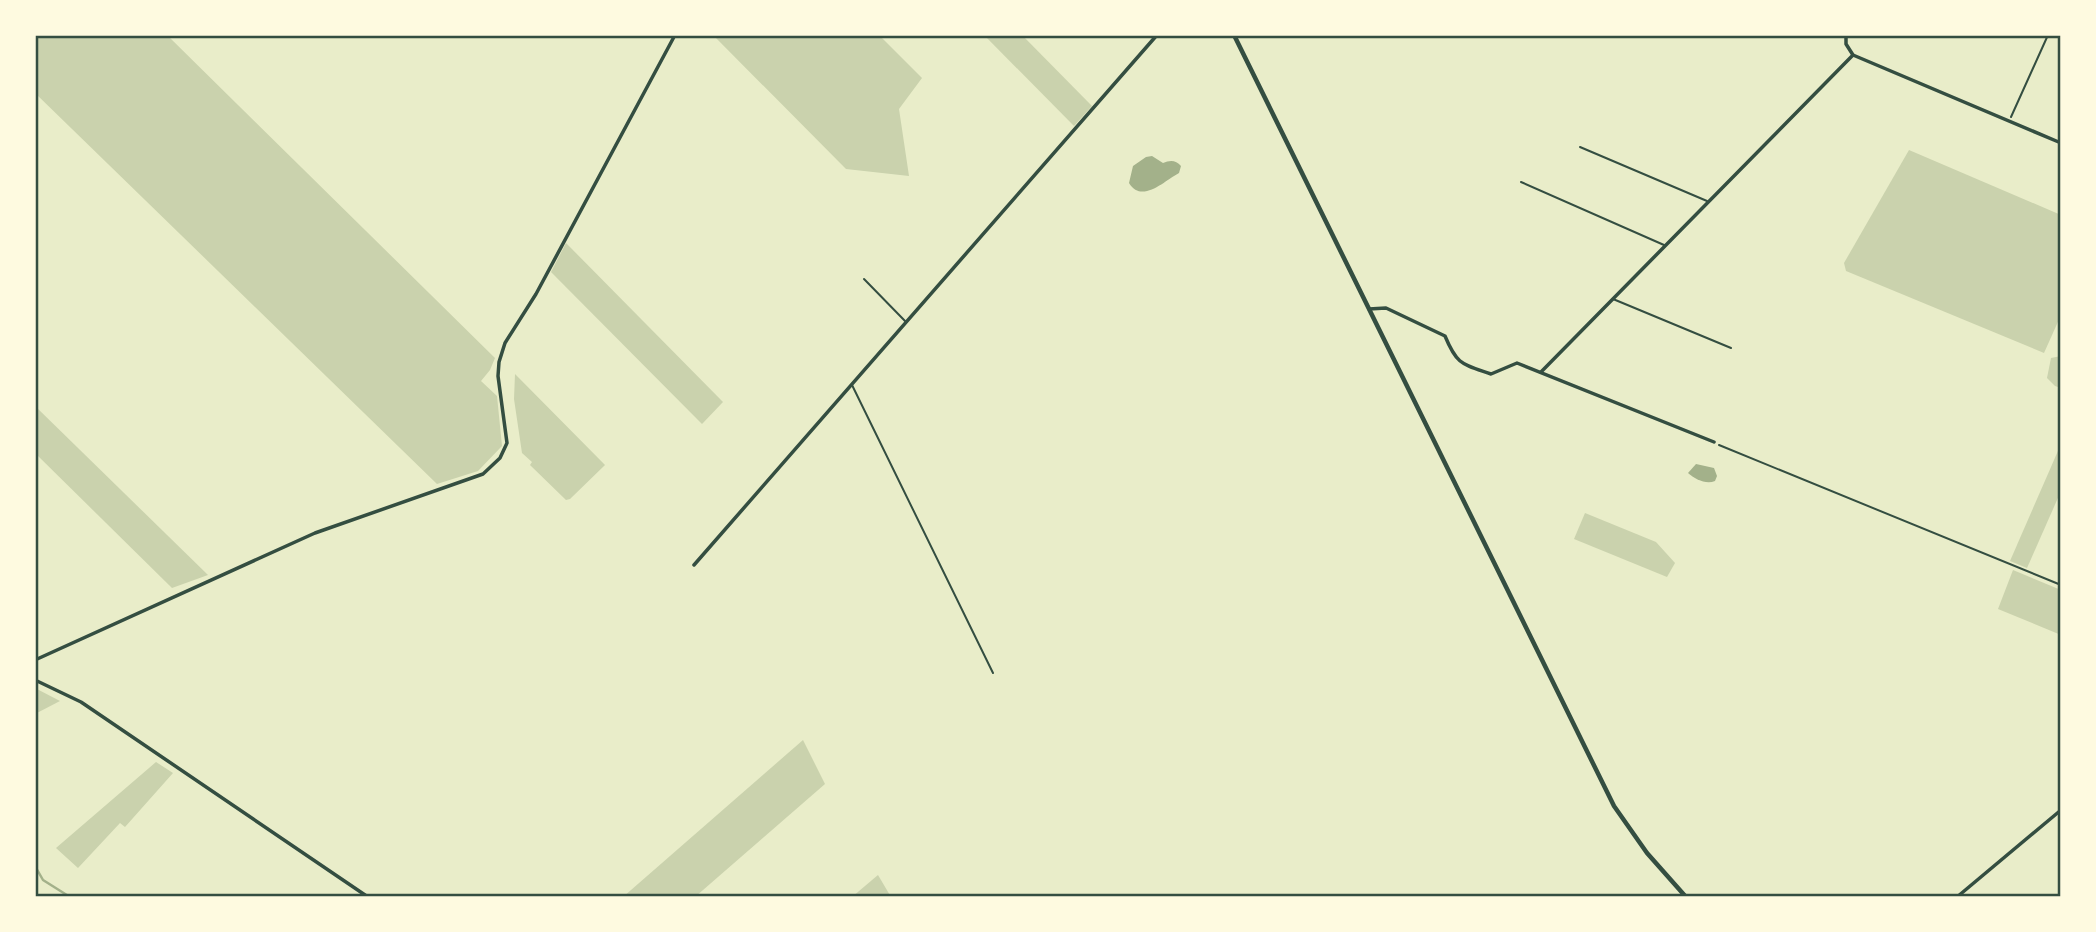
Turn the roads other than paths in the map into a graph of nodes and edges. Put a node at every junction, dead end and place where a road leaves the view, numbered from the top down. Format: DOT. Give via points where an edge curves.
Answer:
graph roads {
  1 [pos="675,35"];
  2 [pos="1149,35"];
  3 [pos="1157,35"];
  4 [pos="1234,35"];
  5 [pos="1846,35"];
  6 [pos="1153,40"];
  7 [pos="1853,55"];
  8 [pos="2061,143"];
  9 [pos="1580,148"];
  10 [pos="1521,182"];
  11 [pos="1708,201"];
  12 [pos="1665,245"];
  13 [pos="864,279"];
  14 [pos="1612,299"];
  15 [pos="1369,309"];
  16 [pos="906,323"];
  17 [pos="1731,348"];
  18 [pos="1541,372"];
  19 [pos="852,385"];
  20 [pos="1714,442"];
  21 [pos="694,565"];
  22 [pos="35,660"];
  23 [pos="993,673"];
  24 [pos="35,680"];
  25 [pos="2061,810"];
  26 [pos="368,897"];
  27 [pos="1686,897"];
  28 [pos="1957,897"];
  1 -- 22 [label="street" via="505,343 498,376 507,443 504,453 483,474 315,533"];
  2 -- 6 [label="lane"];
  3 -- 6 [label="street"];
  4 -- 15 [label="street"];
  5 -- 7 [label="street"];
  6 -- 16 [label="street"];
  7 -- 8 [label="street"];
  7 -- 11 [label="street"];
  9 -- 11 [label="lane"];
  10 -- 12 [label="lane"];
  11 -- 12 [label="street"];
  12 -- 14 [label="street"];
  13 -- 16 [label="lane"];
  14 -- 17 [label="lane"];
  14 -- 18 [label="street"];
  15 -- 18 [label="street" via="1386,308 1445,336 1454,356 1482,371 1491,374 1517,363"];
  15 -- 27 [label="street" via="1602,785 1627,827"];
  16 -- 19 [label="street"];
  18 -- 20 [label="street"];
  19 -- 21 [label="street"];
  19 -- 23 [label="lane"];
  24 -- 26 [label="street" via="81,702"];
  25 -- 28 [label="street"];
}
